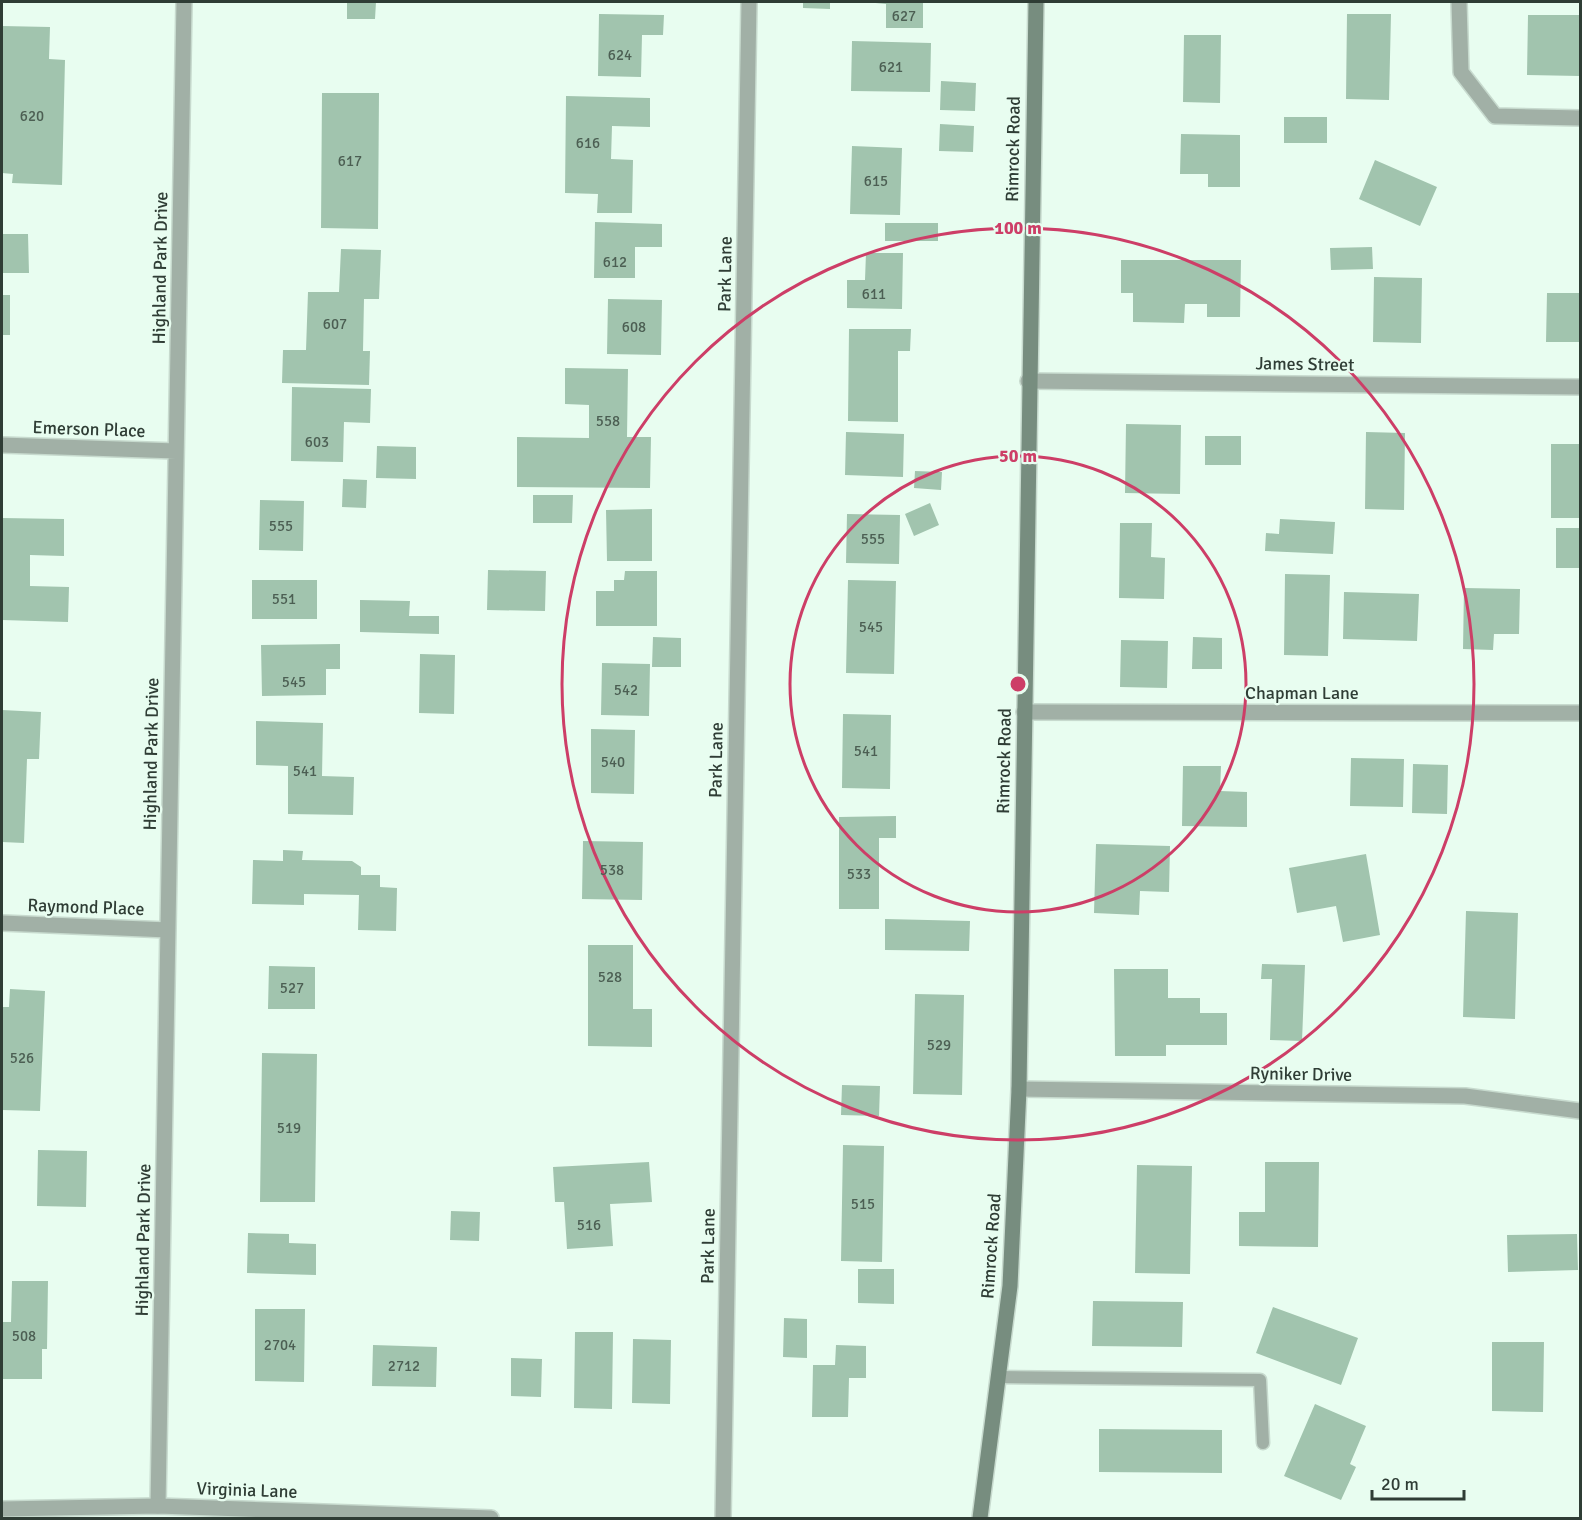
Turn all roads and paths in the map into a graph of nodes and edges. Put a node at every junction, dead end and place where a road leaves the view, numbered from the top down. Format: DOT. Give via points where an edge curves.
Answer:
graph roads {
  1 [pos="184,2"];
  2 [pos="749,2"];
  3 [pos="1036,2"];
  4 [pos="1459,2"];
  5 [pos="1581,118"];
  6 [pos="1028,381"];
  7 [pos="1581,387"];
  8 [pos="2,446"];
  9 [pos="176,451"];
  10 [pos="1024,712"];
  11 [pos="1581,713"];
  12 [pos="2,923"];
  13 [pos="168,930"];
  14 [pos="1019,1089"];
  15 [pos="1581,1111"];
  16 [pos="998,1377"];
  17 [pos="1263,1443"];
  18 [pos="158,1506"];
  19 [pos="2,1509"];
  20 [pos="107,1513"];
  21 [pos="490,1518"];
  22 [pos="723,1518"];
  23 [pos="980,1518"];
  1 -- 9 [label="street, Highland Park Drive"];
  2 -- 22 [label="street, Park Lane"];
  3 -- 6 [label="main road, Rimrock Road"];
  4 -- 5 [label="street" via="1461,72 1495,116"];
  6 -- 7 [label="street, James Street"];
  6 -- 10 [label="main road, Rimrock Road"];
  8 -- 9 [label="street, Emerson Place"];
  9 -- 13 [label="street, Highland Park Drive"];
  10 -- 11 [label="street, Chapman Lane"];
  10 -- 14 [label="main road, Rimrock Road"];
  12 -- 13 [label="street, Raymond Place"];
  13 -- 18 [label="street, Highland Park Drive"];
  14 -- 15 [label="street, Ryniker Drive" via="1465,1096"];
  14 -- 16 [label="main road, Rimrock Road" via="1010,1286"];
  16 -- 17 [label="lane" via="1260,1380"];
  16 -- 23 [label="main road, Rimrock Road"];
  18 -- 20 [label="street, Virginia Lane"];
  18 -- 21 [label="street, Virginia Lane"];
  19 -- 20 [label="street, Virginia Lane"];
}
